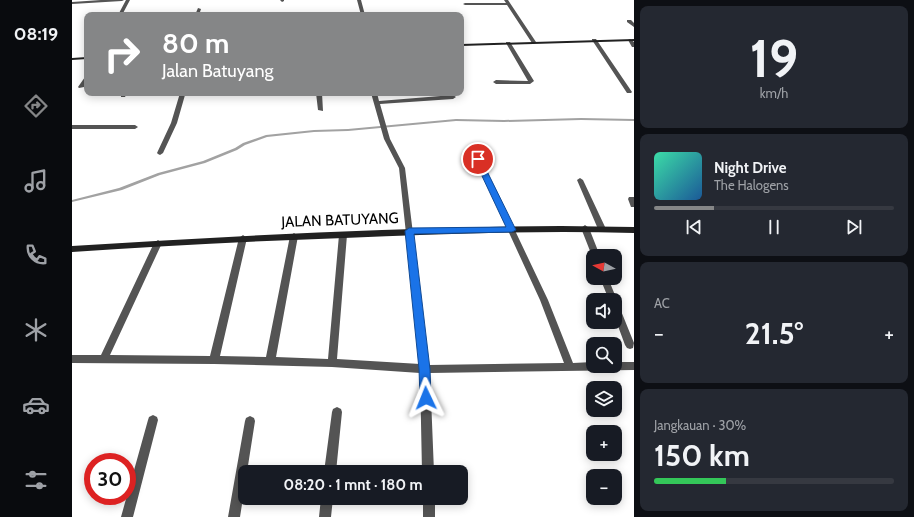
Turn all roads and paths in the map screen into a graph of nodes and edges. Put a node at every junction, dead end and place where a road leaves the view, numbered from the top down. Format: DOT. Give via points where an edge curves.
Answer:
graph roads {
  1 [pos="122,0"];
  2 [pos="128,0"];
  3 [pos="359,0"];
  4 [pos="508,2"];
  5 [pos="72,3"];
  6 [pos="465,4"];
  7 [pos="199,9"];
  8 [pos="122,12"];
  9 [pos="198,12"];
  10 [pos="361,12"];
  11 [pos="629,21"];
  12 [pos="634,26"];
  13 [pos="594,40"];
  14 [pos="632,40"];
  15 [pos="534,42"];
  16 [pos="508,43"];
  17 [pos="464,46"];
  18 [pos="634,46"];
  19 [pos="84,58"];
  20 [pos="72,59"];
  21 [pos="84,82"];
  22 [pos="496,82"];
  23 [pos="81,87"];
  24 [pos="629,92"];
  25 [pos="182,96"];
  26 [pos="319,96"];
  27 [pos="375,96"];
  28 [pos="453,97"];
  29 [pos="376,104"];
  30 [pos="321,110"];
  31 [pos="72,127"];
  32 [pos="135,127"];
  33 [pos="160,153"];
  34 [pos="478,159"];
  35 [pos="580,180"];
  36 [pos="585,228"];
  37 [pos="602,229"];
  38 [pos="512,230"];
  39 [pos="634,230"];
  40 [pos="409,231"];
  41 [pos="344,235"];
  42 [pos="294,236"];
  43 [pos="243,238"];
  44 [pos="158,243"];
  45 [pos="72,249"];
  46 [pos="593,249"];
  47 [pos="622,324"];
  48 [pos="630,345"];
  49 [pos="104,358"];
  50 [pos="72,359"];
  51 [pos="214,360"];
  52 [pos="270,362"];
  53 [pos="332,363"];
  54 [pos="634,366"];
  55 [pos="570,367"];
  56 [pos="425,369"];
  57 [pos="337,412"];
  58 [pos="153,420"];
  59 [pos="250,421"];
  60 [pos="331,465"];
  61 [pos="428,465"];
  62 [pos="326,505"];
  63 [pos="429,505"];
  64 [pos="127,517"];
  65 [pos="234,517"];
  66 [pos="325,517"];
  67 [pos="429,517"];
  1 -- 5 [label="street"];
  2 -- 8 [label="street"];
  3 -- 10 [label="street"];
  4 -- 6 [label="street"];
  4 -- 15 [label="street"];
  7 -- 9 [label="street"];
  11 -- 12 [label="street"];
  13 -- 14 [label="street"];
  13 -- 15 [label="street"];
  13 -- 24 [label="street"];
  14 -- 18 [label="street"];
  15 -- 16 [label="street"];
  16 -- 17 [label="street"];
  16 -- 22 [label="street" via="531,81"];
  19 -- 20 [label="street"];
  21 -- 23 [label="street"];
  25 -- 33 [label="street" via="174,123"];
  26 -- 30 [label="street"];
  27 -- 29 [label="street"];
  28 -- 29 [label="street"];
  29 -- 40 [label="street" via="390,147 402,168"];
  31 -- 32 [label="street"];
  34 -- 38 [label="street"];
  35 -- 37 [label="street"];
  36 -- 37 [label="street, JALAN BATUYANG"];
  36 -- 38 [label="street, JALAN BATUYANG"];
  36 -- 46 [label="street"];
  37 -- 39 [label="street, JALAN BATUYANG"];
  38 -- 40 [label="street, JALAN BATUYANG"];
  38 -- 55 [label="street" via="544,300"];
  40 -- 41 [label="street, JALAN BATUYANG"];
  40 -- 56 [label="street"];
  41 -- 42 [label="street, JALAN BATUYANG"];
  41 -- 53 [label="street"];
  42 -- 43 [label="street, JALAN BATUYANG"];
  42 -- 52 [label="street"];
  43 -- 44 [label="street, JALAN BATUYANG"];
  43 -- 51 [label="street"];
  44 -- 45 [label="street, JALAN BATUYANG"];
  44 -- 49 [label="street"];
  47 -- 48 [label="street"];
  49 -- 50 [label="street"];
  49 -- 51 [label="street"];
  51 -- 52 [label="street"];
  52 -- 53 [label="street"];
  53 -- 56 [label="street"];
  54 -- 55 [label="street"];
  55 -- 56 [label="street"];
  56 -- 61 [label="street"];
  57 -- 60 [label="street"];
  58 -- 64 [label="street"];
  59 -- 65 [label="street"];
  62 -- 66 [label="street"];
  63 -- 67 [label="street"];
}
